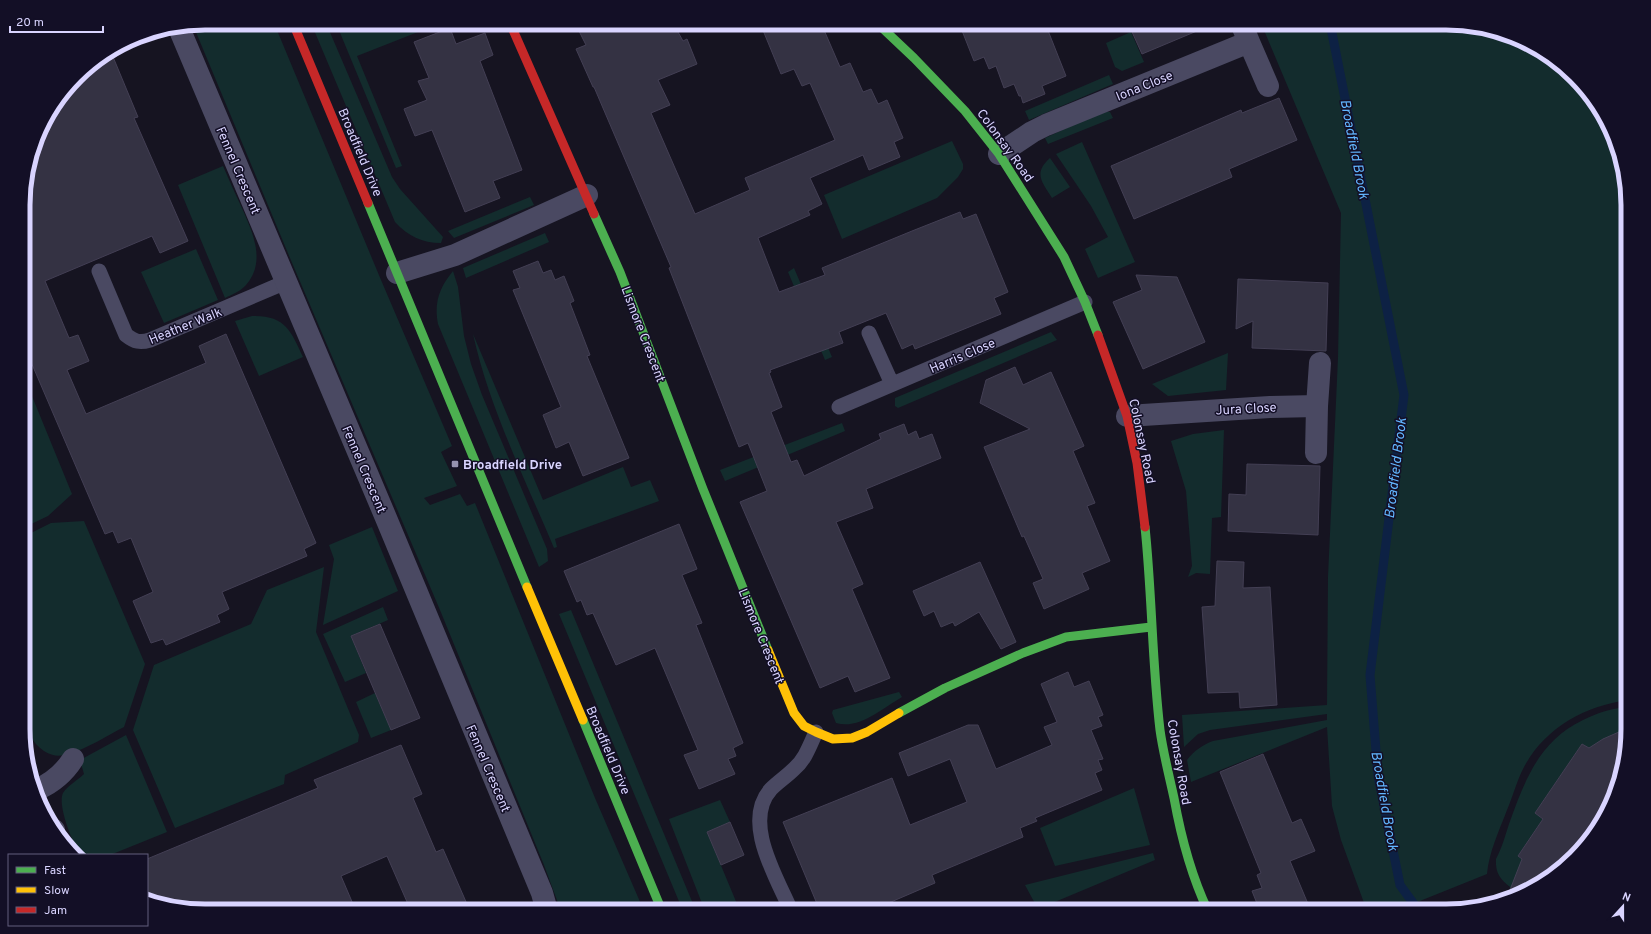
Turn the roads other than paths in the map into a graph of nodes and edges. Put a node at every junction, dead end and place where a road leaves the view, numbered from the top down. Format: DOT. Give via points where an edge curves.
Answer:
graph roads {
  1 [pos="296,30"];
  2 [pos="513,30"];
  3 [pos="884,30"];
  4 [pos="180,31"];
  5 [pos="1245,33"];
  6 [pos="1268,86"];
  7 [pos="999,154"];
  8 [pos="587,195"];
  9 [pos="99,271"];
  10 [pos="398,273"];
  11 [pos="286,282"];
  12 [pos="1085,302"];
  13 [pos="869,333"];
  14 [pos="1320,363"];
  15 [pos="892,384"];
  16 [pos="1317,406"];
  17 [pos="839,407"];
  18 [pos="1127,416"];
  19 [pos="1316,453"];
  20 [pos="1152,627"];
  21 [pos="816,732"];
  22 [pos="73,759"];
  23 [pos="40,788"];
  24 [pos="545,904"];
  25 [pos="659,904"];
  26 [pos="788,904"];
  27 [pos="1205,904"];
  1 -- 10 [label="street, Broadfield Drive"];
  2 -- 8 [label="street, Lismore Crescent"];
  3 -- 7 [label="street, Colonsay Road" via="965,111"];
  4 -- 11 [label="street, Fennel Crescent"];
  5 -- 6 [label="street, Iona Close"];
  5 -- 7 [label="street, Iona Close" via="1046,124"];
  7 -- 12 [label="street, Colonsay Road" via="1064,257"];
  8 -- 10 [label="street" via="454,255"];
  8 -- 21 [label="street, Lismore Crescent" via="620,272 787,699 804,726"];
  9 -- 11 [label="lane, Heather Walk" via="126,335 141,342"];
  10 -- 25 [label="street, Broadfield Drive"];
  11 -- 24 [label="street, Fennel Crescent"];
  12 -- 15 [label="lane, Harris Close"];
  12 -- 18 [label="street, Colonsay Road"];
  13 -- 15 [label="lane"];
  14 -- 16 [label="street"];
  15 -- 17 [label="lane, Harris Close"];
  16 -- 18 [label="street, Jura Close" via="1270,406"];
  16 -- 19 [label="street"];
  18 -- 20 [label="street, Colonsay Road" via="1143,505"];
  20 -- 21 [label="street, Lismore Crescent" via="1066,637 1044,645 945,688 852,738 833,739"];
  20 -- 27 [label="street, Colonsay Road" via="1160,731 1168,776 1182,840"];
  21 -- 26 [label="lane" via="796,768 770,790 762,804 760,819 766,856"];
  22 -- 23 [label="street" via="64,772"];
}
